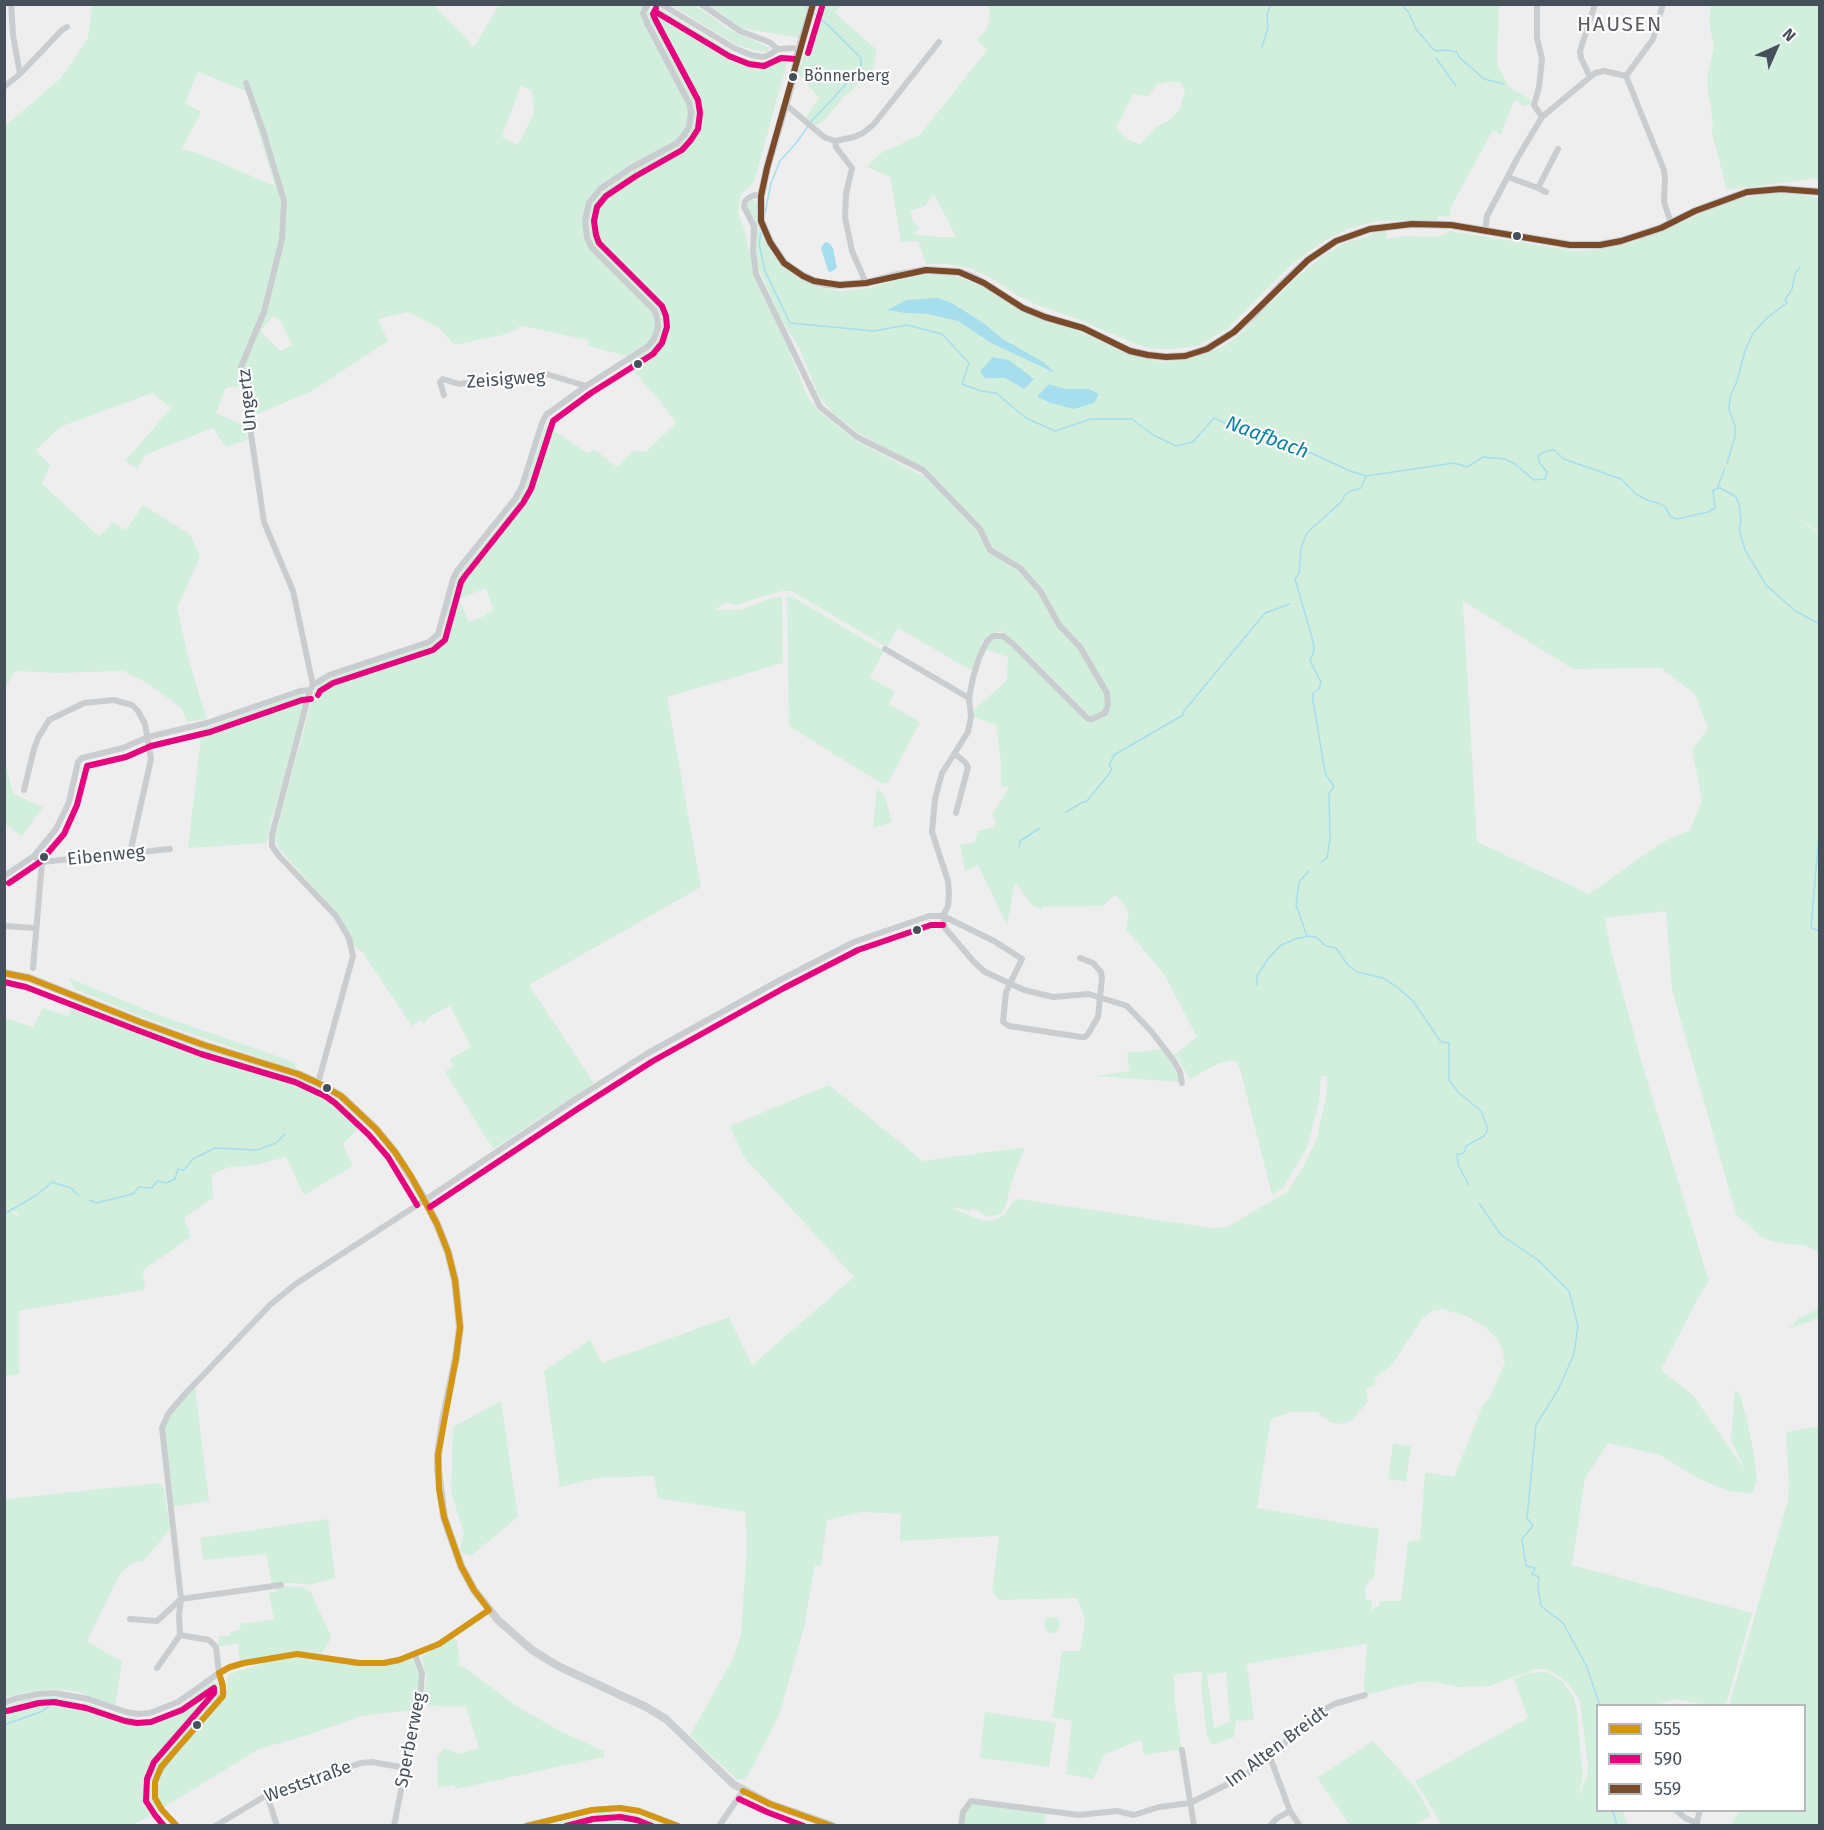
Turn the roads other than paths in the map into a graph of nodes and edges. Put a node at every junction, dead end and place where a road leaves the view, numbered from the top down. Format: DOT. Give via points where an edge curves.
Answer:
graph roads {
  1 [pos="12,4"];
  2 [pos="648,4"];
  3 [pos="661,4"];
  4 [pos="701,4"];
  5 [pos="1537,4"];
  6 [pos="1595,4"];
  7 [pos="1663,4"];
  8 [pos="812,8"];
  9 [pos="67,27"];
  10 [pos="13,35"];
  11 [pos="4,38"];
  12 [pos="939,42"];
  13 [pos="778,49"];
  14 [pos="799,50"];
  15 [pos="20,74"];
  16 [pos="1626,76"];
  17 [pos="1590,77"];
  18 [pos="246,83"];
  19 [pos="4,87"];
  20 [pos="900,98"];
  21 [pos="892,101"];
  22 [pos="785,104"];
  23 [pos="1542,117"];
  24 [pos="835,141"];
  25 [pos="1558,149"];
  26 [pos="1508,177"];
  27 [pos="1538,188"];
  28 [pos="1546,192"];
  29 [pos="1820,192"];
  30 [pos="761,196"];
  31 [pos="1671,223"];
  32 [pos="1485,231"];
  33 [pos="866,283"];
  34 [pos="586,386"];
  35 [pos="444,395"];
  36 [pos="885,649"];
  37 [pos="311,688"];
  38 [pos="969,698"];
  39 [pos="148,737"];
  40 [pos="955,754"];
  41 [pos="24,790"];
  42 [pos="956,813"];
  43 [pos="170,849"];
  44 [pos="130,853"];
  45 [pos="34,856"];
  46 [pos="42,862"];
  47 [pos="4,876"];
  48 [pos="943,916"];
  49 [pos="4,926"];
  50 [pos="35,928"];
  51 [pos="1080,958"];
  52 [pos="33,968"];
  53 [pos="4,973"];
  54 [pos="1009,983"];
  55 [pos="1101,997"];
  56 [pos="318,1083"];
  57 [pos="1182,1083"];
  58 [pos="425,1200"];
  59 [pos="281,1585"];
  60 [pos="181,1599"];
  61 [pos="489,1610"];
  62 [pos="130,1619"];
  63 [pos="180,1635"];
  64 [pos="415,1655"];
  65 [pos="157,1668"];
  66 [pos="219,1673"];
  67 [pos="1365,1695"];
  68 [pos="4,1703"];
  69 [pos="1182,1750"];
  70 [pos="1270,1757"];
  71 [pos="406,1768"];
  72 [pos="743,1791"];
  73 [pos="267,1795"];
  74 [pos="1190,1803"];
  75 [pos="1290,1811"];
  76 [pos="1678,1812"];
  77 [pos="1697,1824"];
  78 [pos="177,1826"];
  79 [pos="215,1826"];
  80 [pos="277,1826"];
  81 [pos="394,1826"];
  82 [pos="525,1826"];
  83 [pos="678,1826"];
  84 [pos="719,1826"];
  85 [pos="833,1826"];
  86 [pos="961,1826"];
  87 [pos="1194,1826"];
  88 [pos="1269,1826"];
  89 [pos="1300,1826"];
  1 -- 10 [label="street"];
  2 -- 34 [label="street" via="643,13 689,103 689,127 677,144 600,189 589,203 585,228 592,248 654,310 658,327 647,347"];
  3 -- 13 [label="street" via="751,55 763,57"];
  4 -- 13 [label="street" via="740,31"];
  5 -- 23 [label="street" via="1537,38 1542,59 1534,105"];
  6 -- 17 [label="street" via="1580,51"];
  7 -- 16 [label="street" via="1653,39"];
  8 -- 14 [label="street"];
  9 -- 15 [label="street"];
  10 -- 11 [label="street"];
  10 -- 15 [label="street"];
  12 -- 21 [label="street"];
  13 -- 14 [label="street"];
  14 -- 22 [label="street"];
  15 -- 19 [label="street"];
  16 -- 17 [label="street" via="1604,71"];
  16 -- 31 [label="street" via="1664,170 1664,202"];
  17 -- 23 [label="street"];
  18 -- 37 [label="street, Ungertz" via="284,201 282,239 264,312 241,367 264,522 293,591"];
  20 -- 21 [label="street"];
  21 -- 24 [label="street" via="863,133"];
  22 -- 24 [label="street" via="824,137"];
  22 -- 30 [label="street"];
  23 -- 26 [label="street"];
  24 -- 33 [label="street" via="852,168 845,217 852,251"];
  25 -- 27 [label="street"];
  26 -- 27 [label="street"];
  26 -- 32 [label="street" via="1487,216"];
  27 -- 28 [label="street"];
  29 -- 31 [label="street" via="1747,192"];
  30 -- 33 [label="street" via="761,221 784,263 803,276 826,284"];
  30 -- 38 [label="street" via="750,197 744,207 754,226 756,274 820,407 857,437 922,470 980,530 990,550 1020,568 1041,592 1059,625 1080,647 1107,693 1108,705 1104,713 1088,719 1000,635 987,641"];
  31 -- 32 [label="street" via="1621,241 1600,244 1561,244"];
  32 -- 33 [label="street" via="1412,224 1370,229 1336,241 1308,260 1234,332 1207,349 1185,356 1148,356 1130,351 1083,328 1023,308 970,276 945,270 926,270"];
  34 -- 35 [label="street, Zeisigweg" via="546,374 514,382 459,384 442,379"];
  34 -- 37 [label="street" via="546,415 515,499 453,579 438,634 429,642 329,675"];
  36 -- 38 [label="street"];
  37 -- 39 [label="street" via="207,723"];
  37 -- 56 [label="street" via="272,846 336,916 349,938 352,956"];
  38 -- 40 [label="street" via="970,728"];
  39 -- 41 [label="street" via="145,723 132,705 114,700 84,703 49,720 34,749"];
  39 -- 44 [label="street" via="151,759"];
  39 -- 45 [label="street" via="78,762 63,816"];
  40 -- 42 [label="street" via="968,767"];
  40 -- 48 [label="street" via="942,772 933,814 932,832 948,881 948,906"];
  43 -- 44 [label="street, Eibenweg"];
  44 -- 46 [label="street, Eibenweg"];
  45 -- 46 [label="street"];
  45 -- 47 [label="street"];
  46 -- 50 [label="street"];
  48 -- 54 [label="street" via="945,928 974,962"];
  48 -- 54 [label="street" via="1022,959"];
  48 -- 58 [label="street" via="929,916 854,942 780,980 648,1053"];
  49 -- 50 [label="street"];
  50 -- 52 [label="street"];
  51 -- 55 [label="street" via="1094,963 1101,972"];
  53 -- 56 [label="street" via="29,978 151,1026"];
  54 -- 55 [label="street" via="1053,997"];
  54 -- 55 [label="street" via="1003,1022 1081,1037 1088,1034 1098,1017"];
  55 -- 57 [label="street" via="1125,1004 1139,1018 1174,1061"];
  56 -- 58 [label="street" via="341,1096 376,1129"];
  58 -- 60 [label="street" via="297,1283 272,1304 168,1414 162,1428"];
  58 -- 61 [label="street" via="448,1252 460,1327 438,1455 439,1488 444,1517 461,1566"];
  59 -- 60 [label="street"];
  60 -- 62 [label="street" via="157,1621"];
  60 -- 63 [label="street"];
  61 -- 64 [label="street" via="439,1644"];
  61 -- 72 [label="street" via="532,1650 666,1719"];
  63 -- 65 [label="street"];
  63 -- 66 [label="street" via="212,1643"];
  64 -- 66 [label="street" via="384,1663 359,1663 297,1654 244,1663"];
  64 -- 71 [label="street, Sperberweg" via="422,1673 421,1688"];
  66 -- 68 [label="street" via="178,1702 150,1713 126,1712 62,1694 38,1694"];
  66 -- 78 [label="street" via="223,1696 166,1761 155,1782 155,1798"];
  67 -- 70 [label="street, Im Alten Breidt" via="1334,1704 1312,1717"];
  69 -- 74 [label="street"];
  70 -- 74 [label="street, Im Alten Breidt" via="1244,1776"];
  70 -- 75 [label="street"];
  71 -- 73 [label="street, Weststraße" via="361,1763"];
  71 -- 81 [label="street, Sperberweg"];
  72 -- 84 [label="street"];
  72 -- 85 [label="street"];
  73 -- 79 [label="street, Weststraße"];
  73 -- 80 [label="street"];
  74 -- 86 [label="street, Im Alten Breidt" via="1134,1815 1117,1811 1079,1815 971,1801 963,1812"];
  74 -- 87 [label="street"];
  75 -- 88 [label="street"];
  75 -- 89 [label="street"];
  76 -- 77 [label="street"];
  82 -- 83 [label="street" via="592,1810 620,1808"];
}
